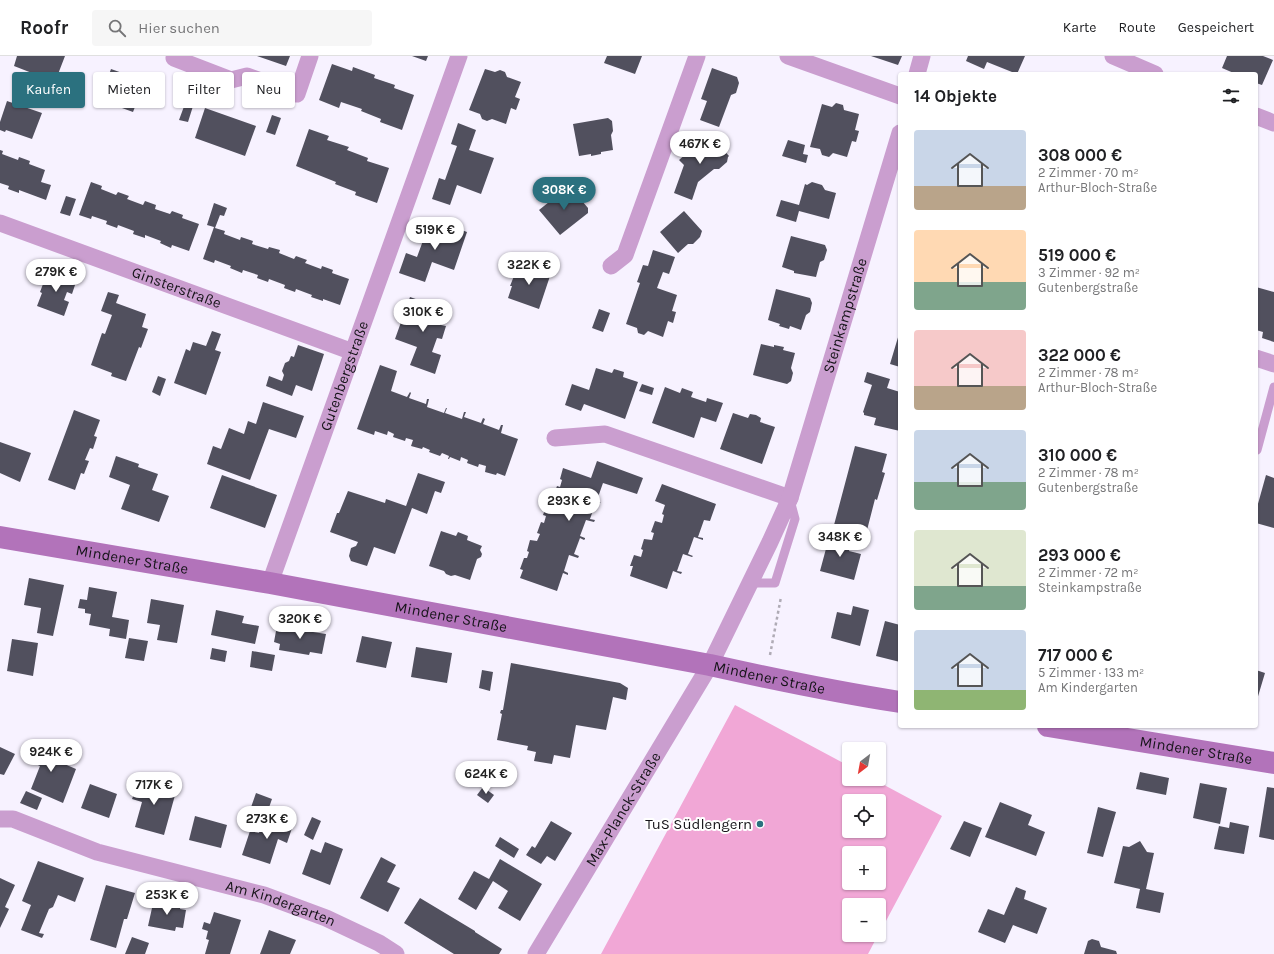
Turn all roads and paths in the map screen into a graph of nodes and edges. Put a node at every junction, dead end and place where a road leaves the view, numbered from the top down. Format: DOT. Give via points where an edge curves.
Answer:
graph roads {
  1 [pos="310,56"];
  2 [pos="459,56"];
  3 [pos="697,56"];
  4 [pos="788,56"];
  5 [pos="922,56"];
  6 [pos="1113,56"];
  7 [pos="174,58"];
  8 [pos="918,72"];
  9 [pos="1150,72"];
  10 [pos="898,95"];
  11 [pos="1258,117"];
  12 [pos="1274,124"];
  13 [pos="898,140"];
  14 [pos="0,223"];
  15 [pos="612,266"];
  16 [pos="353,352"];
  17 [pos="1258,359"];
  18 [pos="1274,364"];
  19 [pos="1274,387"];
  20 [pos="555,438"];
  21 [pos="1258,446"];
  22 [pos="790,498"];
  23 [pos="0,537"];
  24 [pos="270,583"];
  25 [pos="749,583"];
  26 [pos="775,583"];
  27 [pos="710,665"];
  28 [pos="766,678"];
  29 [pos="898,702"];
  30 [pos="1060,728"];
  31 [pos="1274,763"];
  32 [pos="0,819"];
  33 [pos="396,954"];
  34 [pos="536,954"];
  1 -- 7 [label="street" via="297,94 247,76 231,80"];
  2 -- 16 [label="street, Gutenbergstraße"];
  3 -- 15 [label="street" via="625,255"];
  4 -- 10 [label="street"];
  5 -- 8 [label="street"];
  6 -- 9 [label="street"];
  11 -- 12 [label="street"];
  13 -- 22 [label="street, Steinkampstraße"];
  14 -- 16 [label="street, Ginsterstraße"];
  16 -- 24 [label="street, Gutenbergstraße"];
  17 -- 18 [label="street"];
  19 -- 21 [label="lane"];
  20 -- 22 [label="street" via="605,434"];
  22 -- 25 [label="street, Steinkampstraße"];
  22 -- 26 [label="lane" via="795,519"];
  23 -- 24 [label="main road, Mindener Straße"];
  24 -- 27 [label="main road, Mindener Straße"];
  25 -- 26 [label="lane"];
  25 -- 27 [label="street, Steinkampstraße"];
  26 -- 28 [label="path" via="781,596"];
  27 -- 28 [label="main road, Mindener Straße"];
  27 -- 34 [label="street, Max-Planck-Straße"];
  28 -- 29 [label="main road, Mindener Straße"];
  30 -- 31 [label="main road, Mindener Straße"];
  32 -- 33 [label="street, Am Kindergarten" via="13,819 97,852 264,895 326,918 379,943"];
}
